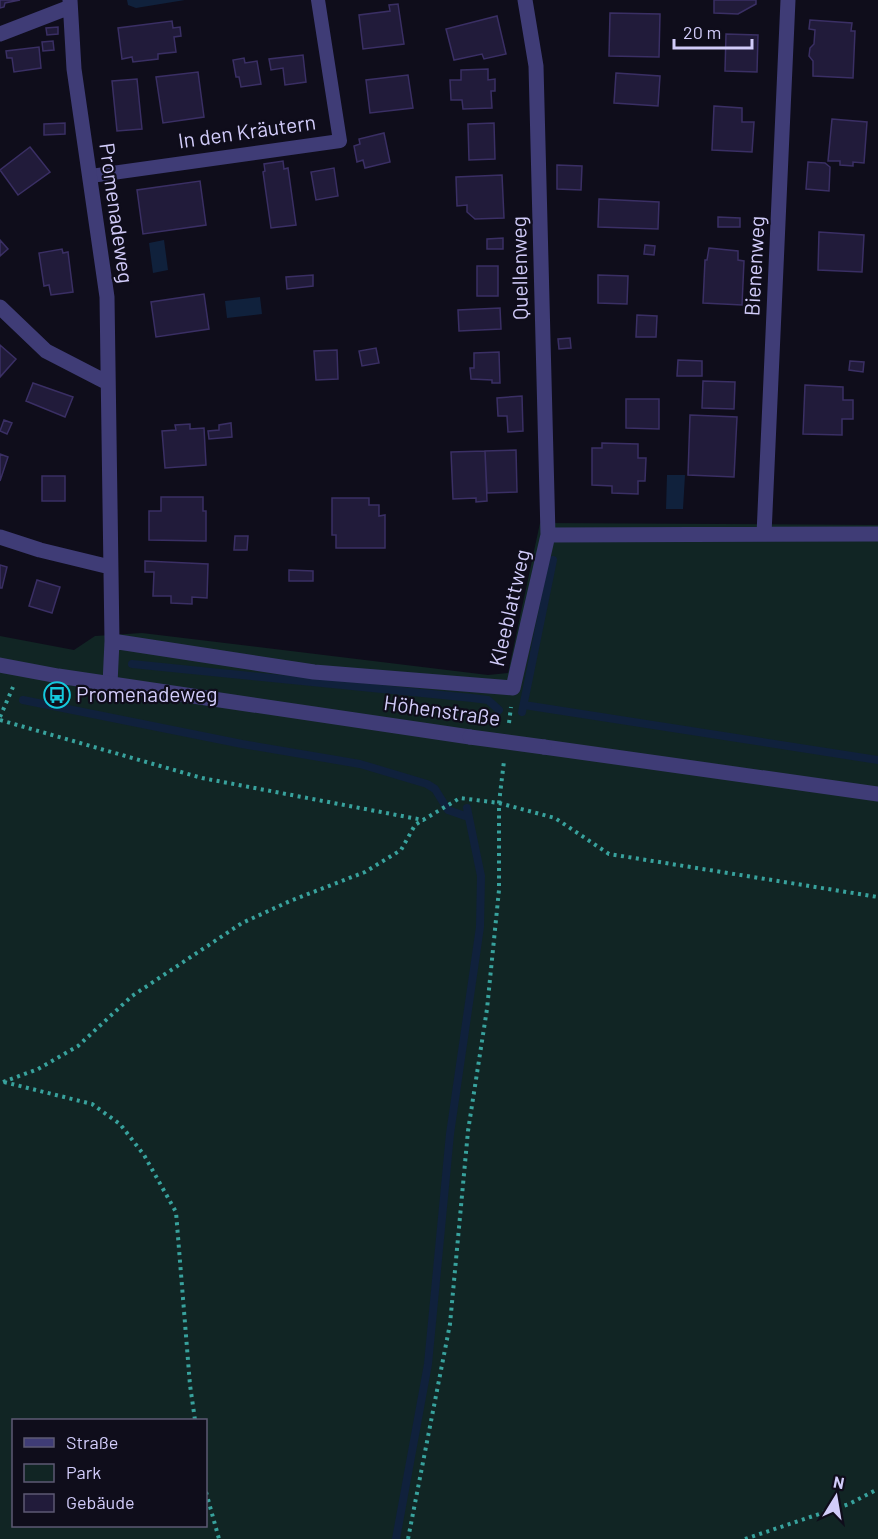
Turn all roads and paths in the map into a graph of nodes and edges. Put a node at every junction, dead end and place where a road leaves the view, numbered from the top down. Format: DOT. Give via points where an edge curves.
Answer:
graph roads {
  1 [pos="318,0"];
  2 [pos="525,0"];
  3 [pos="788,0"];
  4 [pos="70,3"];
  5 [pos="0,34"];
  6 [pos="91,176"];
  7 [pos="0,308"];
  8 [pos="108,383"];
  9 [pos="764,534"];
  10 [pos="878,534"];
  11 [pos="548,535"];
  12 [pos="0,537"];
  13 [pos="110,567"];
  14 [pos="112,641"];
  15 [pos="0,665"];
  16 [pos="21,670"];
  17 [pos="110,684"];
  18 [pos="513,688"];
  19 [pos="0,719"];
  20 [pos="507,733"];
  21 [pos="505,755"];
  22 [pos="878,794"];
  23 [pos="499,804"];
  24 [pos="423,820"];
  25 [pos="878,897"];
  26 [pos="1,1082"];
  27 [pos="195,1419"];
  28 [pos="878,1489"];
  29 [pos="207,1496"];
  30 [pos="219,1539"];
  31 [pos="408,1539"];
  32 [pos="745,1539"];
  1 -- 6 [label="lane, In den Kräutern" via="340,141"];
  2 -- 11 [label="street, Quellenweg" via="536,66"];
  3 -- 9 [label="street, Bienenweg"];
  4 -- 5 [label="street"];
  4 -- 6 [label="street, Promenadeweg" via="74,69"];
  6 -- 8 [label="street, Promenadeweg" via="107,297"];
  7 -- 8 [label="street" via="46,351"];
  8 -- 13 [label="street, Promenadeweg"];
  9 -- 10 [label="street, Kleeblattweg"];
  9 -- 11 [label="street, Kleeblattweg"];
  11 -- 18 [label="street, Kleeblattweg"];
  12 -- 13 [label="street"];
  13 -- 14 [label="street, Promenadeweg"];
  14 -- 17 [label="street, Promenadeweg"];
  14 -- 18 [label="street, Kleeblattweg" via="314,672"];
  15 -- 16 [label="street, Höhenstraße"];
  16 -- 17 [label="street, Höhenstraße"];
  16 -- 19 [label="path"];
  17 -- 22 [label="street, Höhenstraße, bridge"];
  18 -- 20 [label="path"];
  19 -- 24 [label="path" via="202,778"];
  21 -- 23 [label="path"];
  23 -- 24 [label="path" via="460,798"];
  23 -- 25 [label="path" via="555,818 609,854"];
  23 -- 31 [label="path" via="499,890 487,1009 468,1131 450,1324"];
  24 -- 26 [label="path" via="415,825 401,850 365,872 242,922 132,996 78,1046 38,1069"];
  26 -- 27 [label="path" via="92,1104 120,1124 149,1165 176,1212"];
  28 -- 32 [label="path" via="849,1504"];
  29 -- 30 [label="path"];
}
